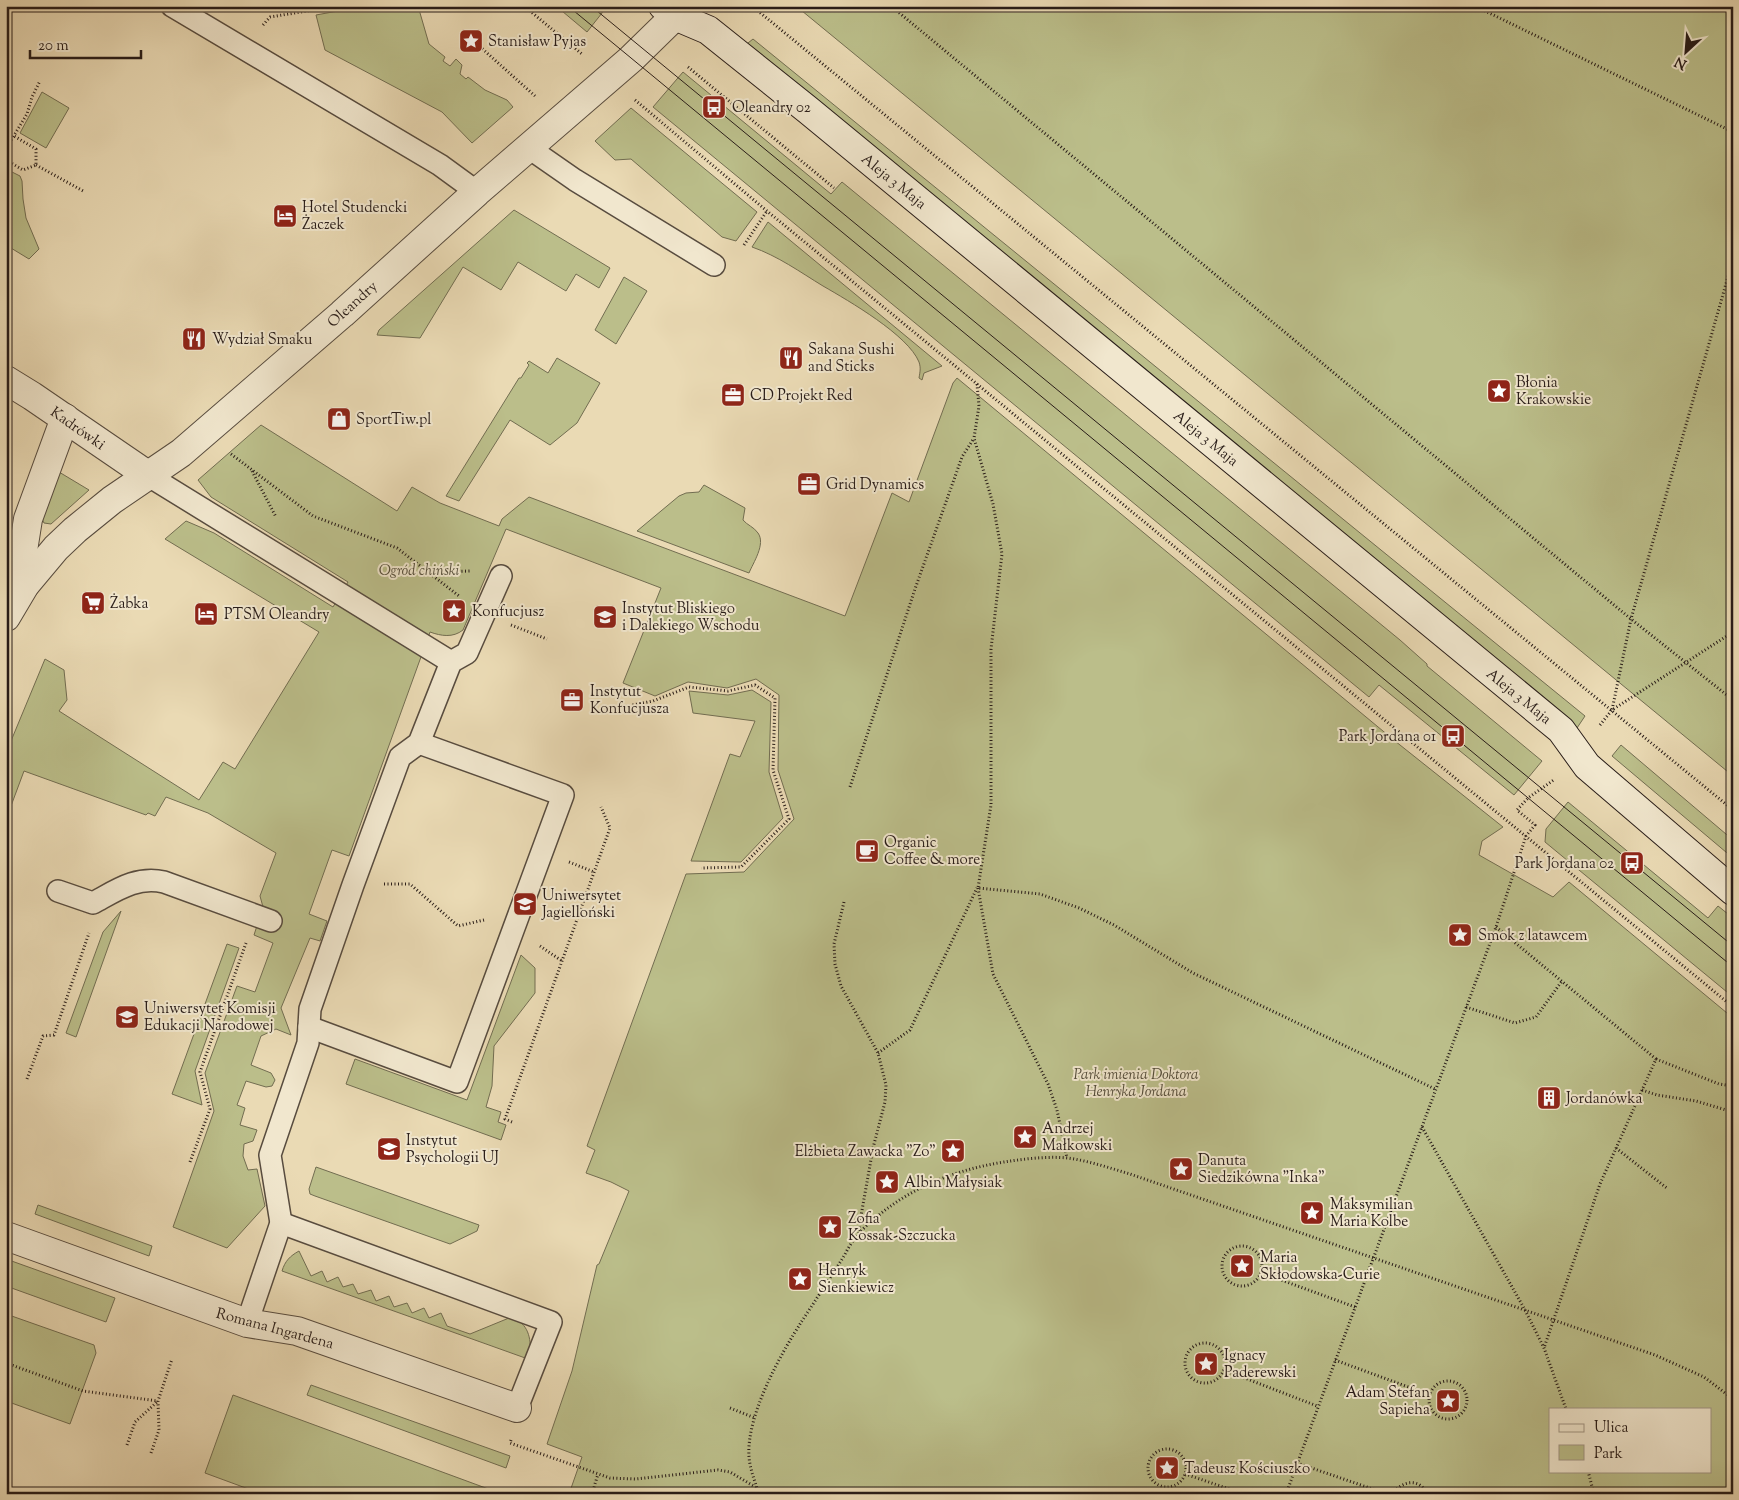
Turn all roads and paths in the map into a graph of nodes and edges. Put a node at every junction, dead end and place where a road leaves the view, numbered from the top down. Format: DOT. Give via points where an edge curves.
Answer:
graph roads {
  1 [pos="172,6"];
  2 [pos="338,6"];
  3 [pos="524,6"];
  4 [pos="752,6"];
  5 [pos="891,6"];
  6 [pos="1474,6"];
  7 [pos="669,11"];
  8 [pos="477,44"];
  9 [pos="241,46"];
  10 [pos="582,54"];
  11 [pos="688,67"];
  12 [pos="40,81"];
  13 [pos="535,96"];
  14 [pos="633,99"];
  15 [pos="1733,132"];
  16 [pos="14,136"];
  17 [pos="6,148"];
  18 [pos="529,148"];
  19 [pos="6,160"];
  20 [pos="36,165"];
  21 [pos="834,188"];
  22 [pos="85,192"];
  23 [pos="477,192"];
  24 [pos="767,211"];
  25 [pos="744,244"];
  26 [pos="1733,259"];
  27 [pos="714,265"];
  28 [pos="6,380"];
  29 [pos="977,384"];
  30 [pos="65,418"];
  31 [pos="974,438"];
  32 [pos="224,449"];
  33 [pos="149,476"];
  34 [pos="429,572"];
  35 [pos="501,576"];
  36 [pos="25,585"];
  37 [pos="484,614"];
  38 [pos="6,617"];
  39 [pos="1631,619"];
  40 [pos="510,624"];
  41 [pos="1733,632"];
  42 [pos="547,639"];
  43 [pos="451,662"];
  44 [pos="1686,662"];
  45 [pos="1733,700"];
  46 [pos="612,709"];
  47 [pos="1612,710"];
  48 [pos="1594,732"];
  49 [pos="419,743"];
  50 [pos="1559,775"];
  51 [pos="850,787"];
  52 [pos="600,808"];
  53 [pos="1733,810"];
  54 [pos="1526,836"];
  55 [pos="701,868"];
  56 [pos="353,885"];
  57 [pos="978,888"];
  58 [pos="1733,890"];
  59 [pos="58,891"];
  60 [pos="844,902"];
  61 [pos="93,903"];
  62 [pos="519,914"];
  63 [pos="263,918"];
  64 [pos="1496,927"];
  65 [pos="1562,981"];
  66 [pos="1733,1007"];
  67 [pos="1466,1008"];
  68 [pos="309,1027"];
  69 [pos="878,1053"];
  70 [pos="1656,1059"];
  71 [pos="27,1079"];
  72 [pos="1733,1086"];
  73 [pos="1435,1089"];
  74 [pos="1642,1090"];
  75 [pos="1726,1110"];
  76 [pos="512,1122"];
  77 [pos="1422,1127"];
  78 [pos="1616,1148"];
  79 [pos="1067,1158"];
  80 [pos="190,1162"];
  81 [pos="1668,1189"];
  82 [pos="281,1223"];
  83 [pos="858,1234"];
  84 [pos="6,1236"];
  85 [pos="1373,1259"];
  86 [pos="1262,1273"];
  87 [pos="1355,1308"];
  88 [pos="1525,1310"];
  89 [pos="1552,1320"];
  90 [pos="247,1323"];
  91 [pos="1544,1348"];
  92 [pos="172,1359"];
  93 [pos="1335,1360"];
  94 [pos="6,1363"];
  95 [pos="1224,1370"];
  96 [pos="1430,1395"];
  97 [pos="1733,1399"];
  98 [pos="158,1401"];
  99 [pos="1317,1406"];
  100 [pos="517,1408"];
  101 [pos="730,1408"];
  102 [pos="1566,1408"];
  103 [pos="755,1418"];
  104 [pos="127,1445"];
  105 [pos="151,1453"];
  106 [pos="1297,1463"];
  107 [pos="1588,1472"];
  108 [pos="598,1474"];
  109 [pos="1185,1474"];
  110 [pos="6,1483"];
  111 [pos="757,1487"];
  112 [pos="6,1490"];
  113 [pos="592,1494"];
  114 [pos="759,1494"];
  115 [pos="767,1494"];
  116 [pos="1244,1494"];
  117 [pos="1286,1494"];
  118 [pos="1387,1494"];
  119 [pos="1392,1494"];
  120 [pos="1427,1494"];
  121 [pos="1594,1494"];
  1 -- 9 [label="lane"];
  2 -- 9 [label="path" via="270,17"];
  3 -- 10 [label="path"];
  4 -- 47 [label="path"];
  5 -- 39 [label="path"];
  6 -- 15 [label="path"];
  7 -- 18 [label="street, Oleandry" via="631,58"];
  7 -- 58 [label="street, Aleja 3 Maja" via="708,30 1561,730 1587,766"];
  8 -- 13 [label="path"];
  9 -- 23 [label="lane" via="440,165"];
  11 -- 21 [label="path"];
  12 -- 16 [label="path"];
  14 -- 24 [label="path"];
  16 -- 17 [label="path"];
  16 -- 20 [label="path" via="36,149"];
  18 -- 23 [label="street, Oleandry"];
  18 -- 27 [label="lane"];
  19 -- 20 [label="path" via="23,170"];
  20 -- 22 [label="path"];
  23 -- 33 [label="street, Oleandry" via="342,314 181,453"];
  24 -- 25 [label="path"];
  24 -- 29 [label="path"];
  26 -- 39 [label="path"];
  28 -- 30 [label="street, Kadrówki"];
  29 -- 31 [label="path" via="979,406"];
  29 -- 54 [label="path"];
  30 -- 33 [label="street, Kadrówki"];
  30 -- 36 [label="street" via="28,519 22,557"];
  31 -- 51 [label="path" via="962,457 918,580"];
  31 -- 57 [label="path" via="993,504 1002,554 991,649 991,805"];
  32 -- 34 [label="path" via="313,516 397,548"];
  33 -- 36 [label="street, Oleandry" via="75,530"];
  33 -- 43 [label="lane"];
  34 -- 35 [label="path" via="487,571"];
  34 -- 37 [label="path"];
  35 -- 37 [label="lane"];
  36 -- 38 [label="street, Oleandry"];
  37 -- 43 [label="lane" via="467,653"];
  39 -- 44 [label="path"];
  39 -- 47 [label="path"];
  40 -- 42 [label="path"];
  41 -- 44 [label="path"];
  43 -- 49 [label="lane"];
  44 -- 45 [label="path"];
  44 -- 47 [label="path"];
  46 -- 55 [label="path" via="653,701 688,687 728,691 755,685 776,698 773,770 789,819 741,867"];
  47 -- 48 [label="path"];
  47 -- 53 [label="path"];
  49 -- 56 [label="lane" via="400,757"];
  49 -- 62 [label="lane" via="563,795"];
  50 -- 54 [label="path" via="1517,810 1535,825"];
  52 -- 76 [label="path" via="610,828 505,1119"];
  54 -- 64 [label="path"];
  54 -- 66 [label="path"];
  56 -- 62 [label="path" via="410,884 458,926"];
  56 -- 68 [label="lane" via="310,1009"];
  57 -- 69 [label="path" via="910,1030"];
  57 -- 73 [label="path" via="1040,894 1088,912 1194,973"];
  57 -- 79 [label="path" via="993,974 1048,1084"];
  59 -- 61 [label="lane"];
  60 -- 69 [label="path" via="834,944 835,964 841,986"];
  61 -- 63 [label="lane" via="130,883 154,879"];
  61 -- 71 [label="path" via="90,929 54,1035 43,1036"];
  62 -- 68 [label="lane" via="457,1082"];
  63 -- 80 [label="path" via="200,1072 210,1109"];
  64 -- 65 [label="path"];
  64 -- 67 [label="path"];
  65 -- 67 [label="path" via="1536,1017 1516,1023"];
  65 -- 70 [label="path"];
  67 -- 73 [label="path"];
  68 -- 82 [label="lane" via="308,1043 270,1155"];
  69 -- 83 [label="path" via="886,1085 885,1102 873,1148"];
  70 -- 72 [label="path" via="1719,1084"];
  70 -- 74 [label="path"];
  73 -- 77 [label="path"];
  74 -- 75 [label="path" via="1657,1096 1696,1100"];
  74 -- 78 [label="path"];
  77 -- 85 [label="path"];
  77 -- 88 [label="path"];
  78 -- 81 [label="path"];
  78 -- 89 [label="path"];
  79 -- 83 [label="path" via="1018,1160 955,1173 906,1197"];
  79 -- 85 [label="path" via="1130,1174"];
  82 -- 90 [label="lane"];
  82 -- 100 [label="lane" via="551,1322"];
  83 -- 103 [label="path" via="783,1353"];
  84 -- 90 [label="street, Romana Ingardena"];
  85 -- 87 [label="path"];
  85 -- 88 [label="path"];
  86 -- 86 [label="path" via="1253,1284 1235,1285 1222,1271 1224,1257 1234,1247 1254,1249 1262,1260"];
  86 -- 87 [label="path"];
  87 -- 93 [label="path"];
  88 -- 89 [label="path"];
  88 -- 91 [label="path"];
  89 -- 91 [label="path"];
  89 -- 97 [label="path" via="1692,1371"];
  90 -- 100 [label="street, Romana Ingardena" via="297,1331"];
  91 -- 102 [label="path"];
  92 -- 98 [label="path"];
  93 -- 96 [label="path"];
  93 -- 99 [label="path"];
  94 -- 98 [label="path" via="82,1391"];
  95 -- 95 [label="path" via="1215,1382 1202,1384 1190,1377 1186,1358 1193,1348 1212,1344 1222,1352"];
  95 -- 99 [label="path"];
  96 -- 96 [label="path" via="1438,1384 1452,1381 1464,1389 1468,1402 1459,1415 1444,1419 1432,1410"];
  98 -- 104 [label="path" via="135,1422"];
  98 -- 105 [label="path" via="159,1430"];
  99 -- 106 [label="path"];
  100 -- 108 [label="path" via="510,1443"];
  101 -- 103 [label="path"];
  103 -- 111 [label="path" via="749,1458"];
  106 -- 117 [label="path"];
  106 -- 118 [label="path"];
  107 -- 121 [label="path"];
  108 -- 111 [label="path" via="636,1479 718,1470 730,1472"];
  108 -- 113 [label="path"];
  109 -- 109 [label="path" via="1173,1486 1160,1486 1148,1472 1149,1460 1164,1449 1176,1451 1184,1461"];
  109 -- 116 [label="path"];
  110 -- 112 [label="path"];
  111 -- 114 [label="path"];
  111 -- 115 [label="path"];
  119 -- 120 [label="path" via="1397,1487 1412,1482 1420,1484"];
}
